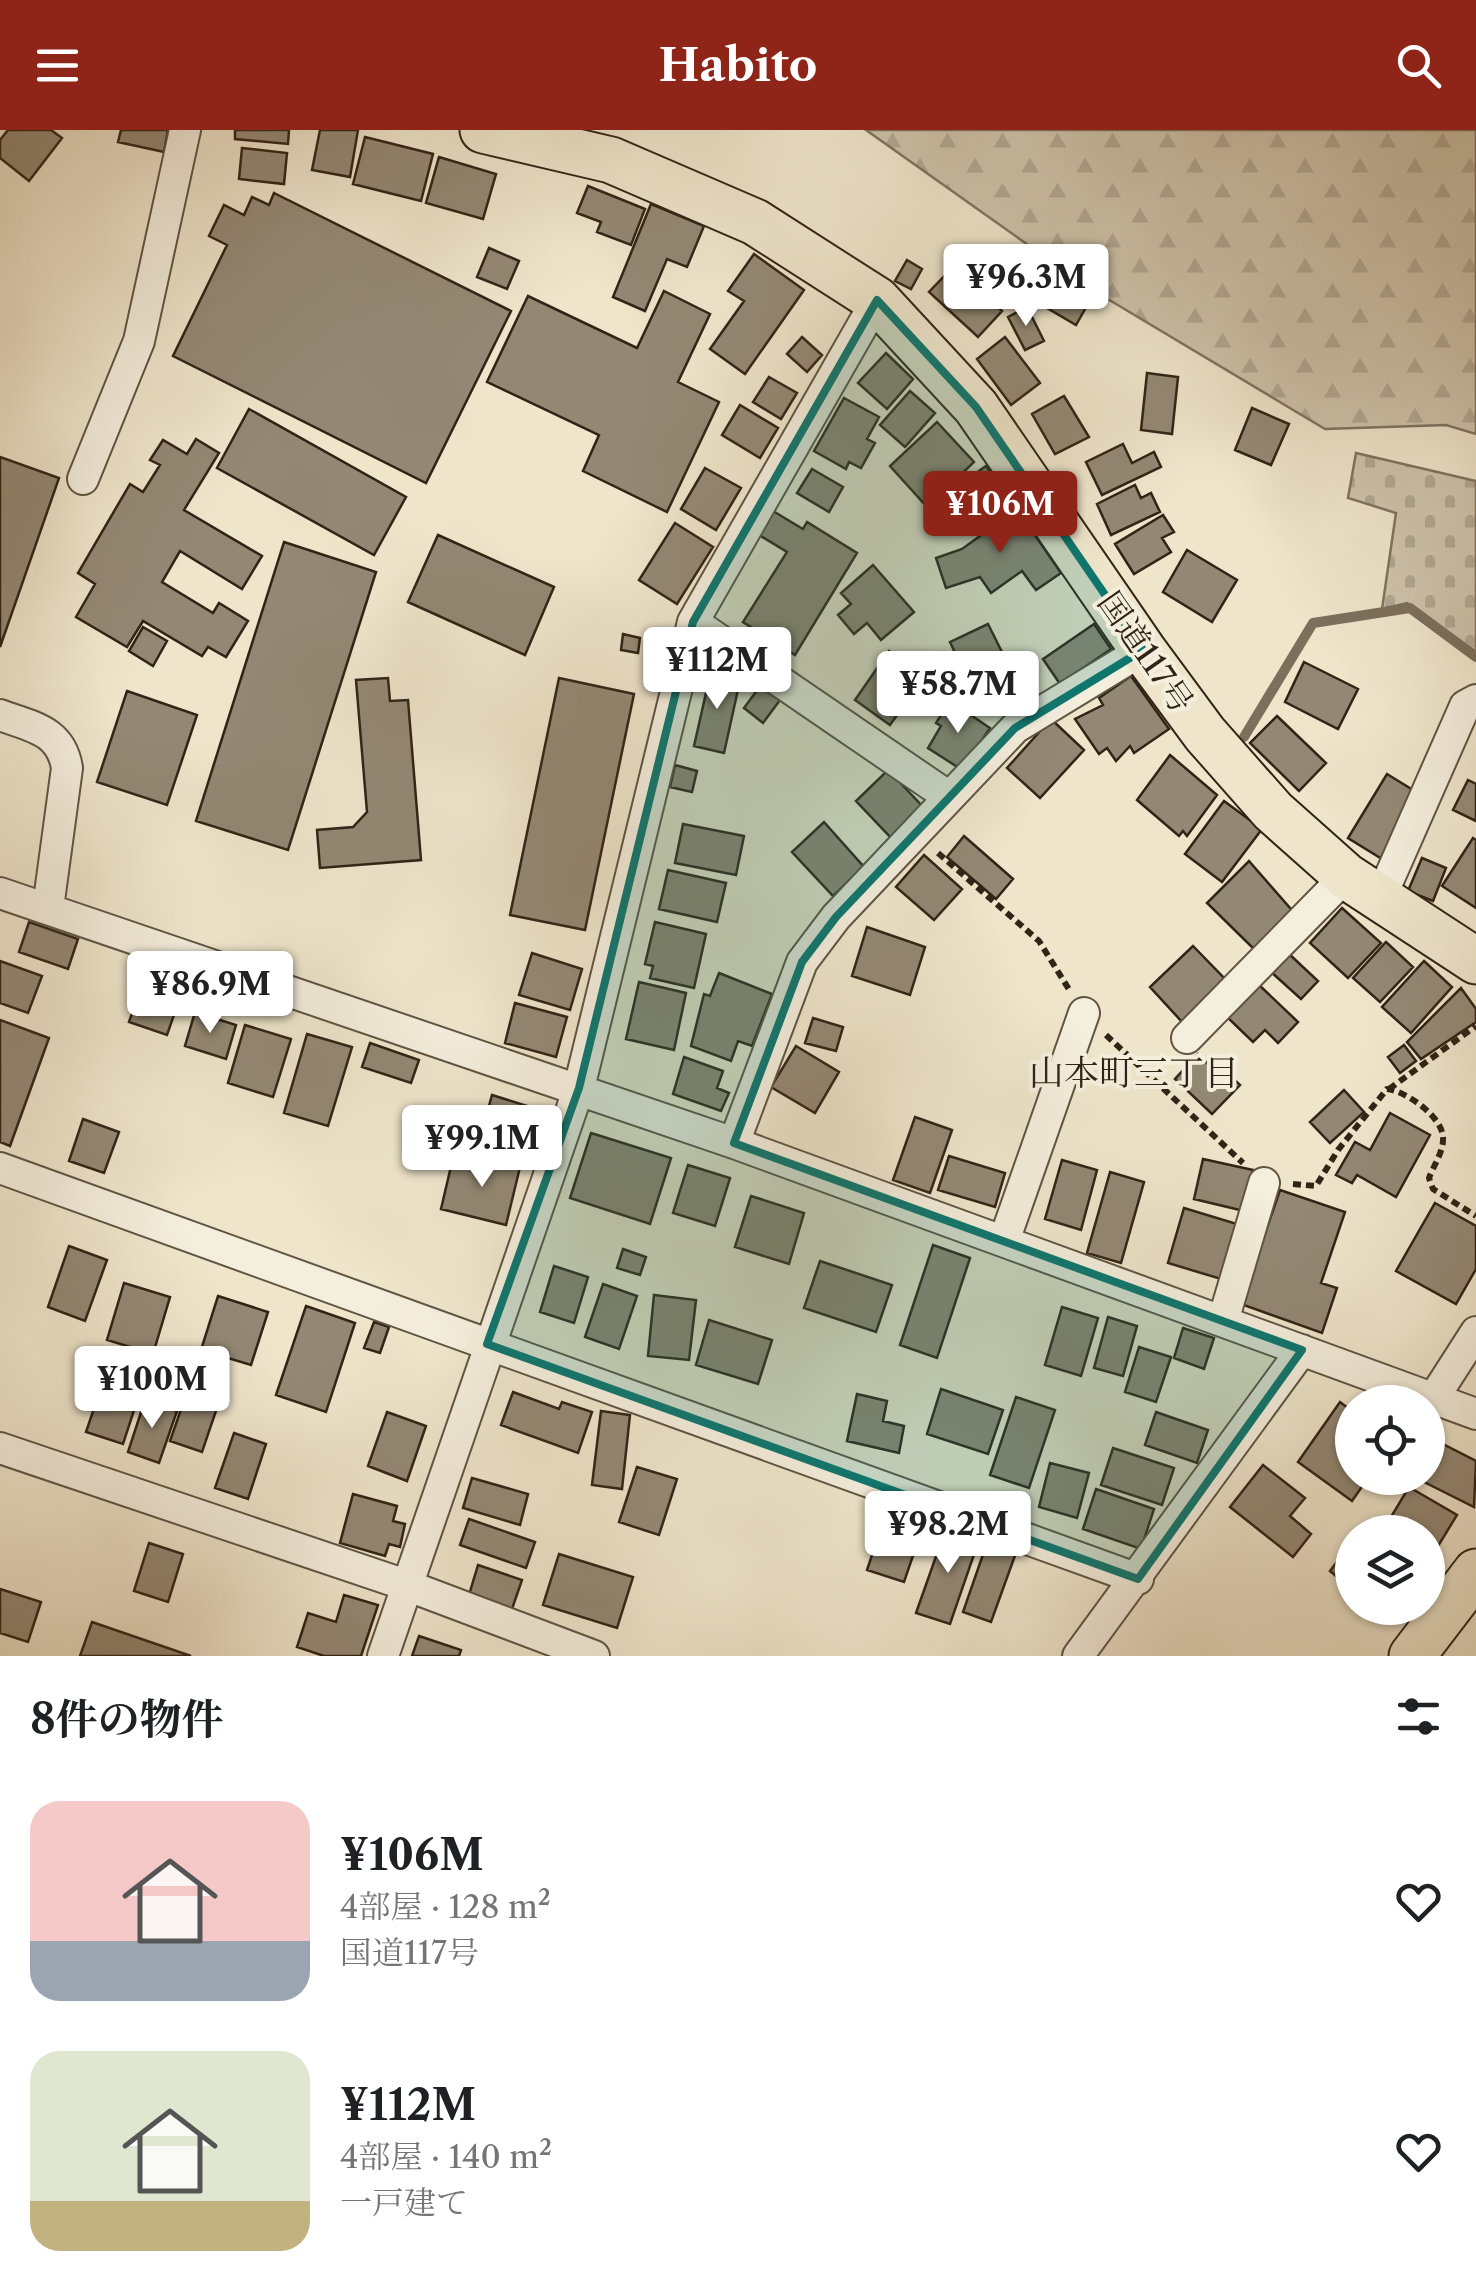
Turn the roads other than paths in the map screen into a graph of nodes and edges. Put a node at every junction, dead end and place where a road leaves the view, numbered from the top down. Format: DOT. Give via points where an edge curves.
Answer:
graph roads {
  1 [pos="185,130"];
  2 [pos="482,130"];
  3 [pos="878,300"];
  4 [pos="83,479"];
  5 [pos="693,622"];
  6 [pos="1143,650"];
  7 [pos="1476,700"];
  8 [pos="0,715"];
  9 [pos="949,797"];
  10 [pos="1363,887"];
  11 [pos="0,892"];
  12 [pos="48,908"];
  13 [pos="1476,961"];
  14 [pos="1084,1013"];
  15 [pos="1188,1038"];
  16 [pos="579,1088"];
  17 [pos="734,1143"];
  18 [pos="0,1168"];
  19 [pos="1264,1183"];
  20 [pos="1004,1242"];
  21 [pos="1222,1321"];
  22 [pos="1476,1332"];
  23 [pos="487,1344"];
  24 [pos="1302,1350"];
  25 [pos="1396,1385"];
  26 [pos="1442,1385"];
  27 [pos="1445,1403"];
  28 [pos="1476,1414"];
  29 [pos="0,1448"];
  30 [pos="1476,1572"];
  31 [pos="1138,1579"];
  32 [pos="406,1585"];
  33 [pos="382,1656"];
  34 [pos="594,1656"];
  35 [pos="1078,1656"];
  36 [pos="1412,1656"];
  1 -- 4 [label="street" via="138,341"];
  2 -- 3 [label="highway, 国道117号" via="611,160 755,222"];
  3 -- 5 [label="street"];
  3 -- 6 [label="highway, 国道117号" via="976,407"];
  5 -- 9 [label="street"];
  5 -- 16 [label="street"];
  6 -- 9 [label="street" via="1015,728"];
  6 -- 10 [label="highway, 国道117号" via="1273,811"];
  7 -- 10 [label="street" via="1465,706"];
  8 -- 12 [label="street" via="54,735 64,749"];
  9 -- 17 [label="street" via="802,962"];
  10 -- 13 [label="highway, 国道117号"];
  10 -- 15 [label="street"];
  11 -- 12 [label="street"];
  12 -- 16 [label="street"];
  14 -- 20 [label="street"];
  16 -- 17 [label="street"];
  16 -- 23 [label="street"];
  17 -- 20 [label="street"];
  18 -- 23 [label="street"];
  19 -- 21 [label="street"];
  20 -- 21 [label="street"];
  21 -- 24 [label="street"];
  22 -- 26 [label="street"];
  23 -- 31 [label="street"];
  23 -- 32 [label="street"];
  24 -- 25 [label="street"];
  24 -- 31 [label="street"];
  27 -- 28 [label="street"];
  29 -- 32 [label="street"];
  30 -- 36 [label="highway"];
  31 -- 35 [label="street"];
  32 -- 33 [label="street"];
  32 -- 34 [label="street"];
}
